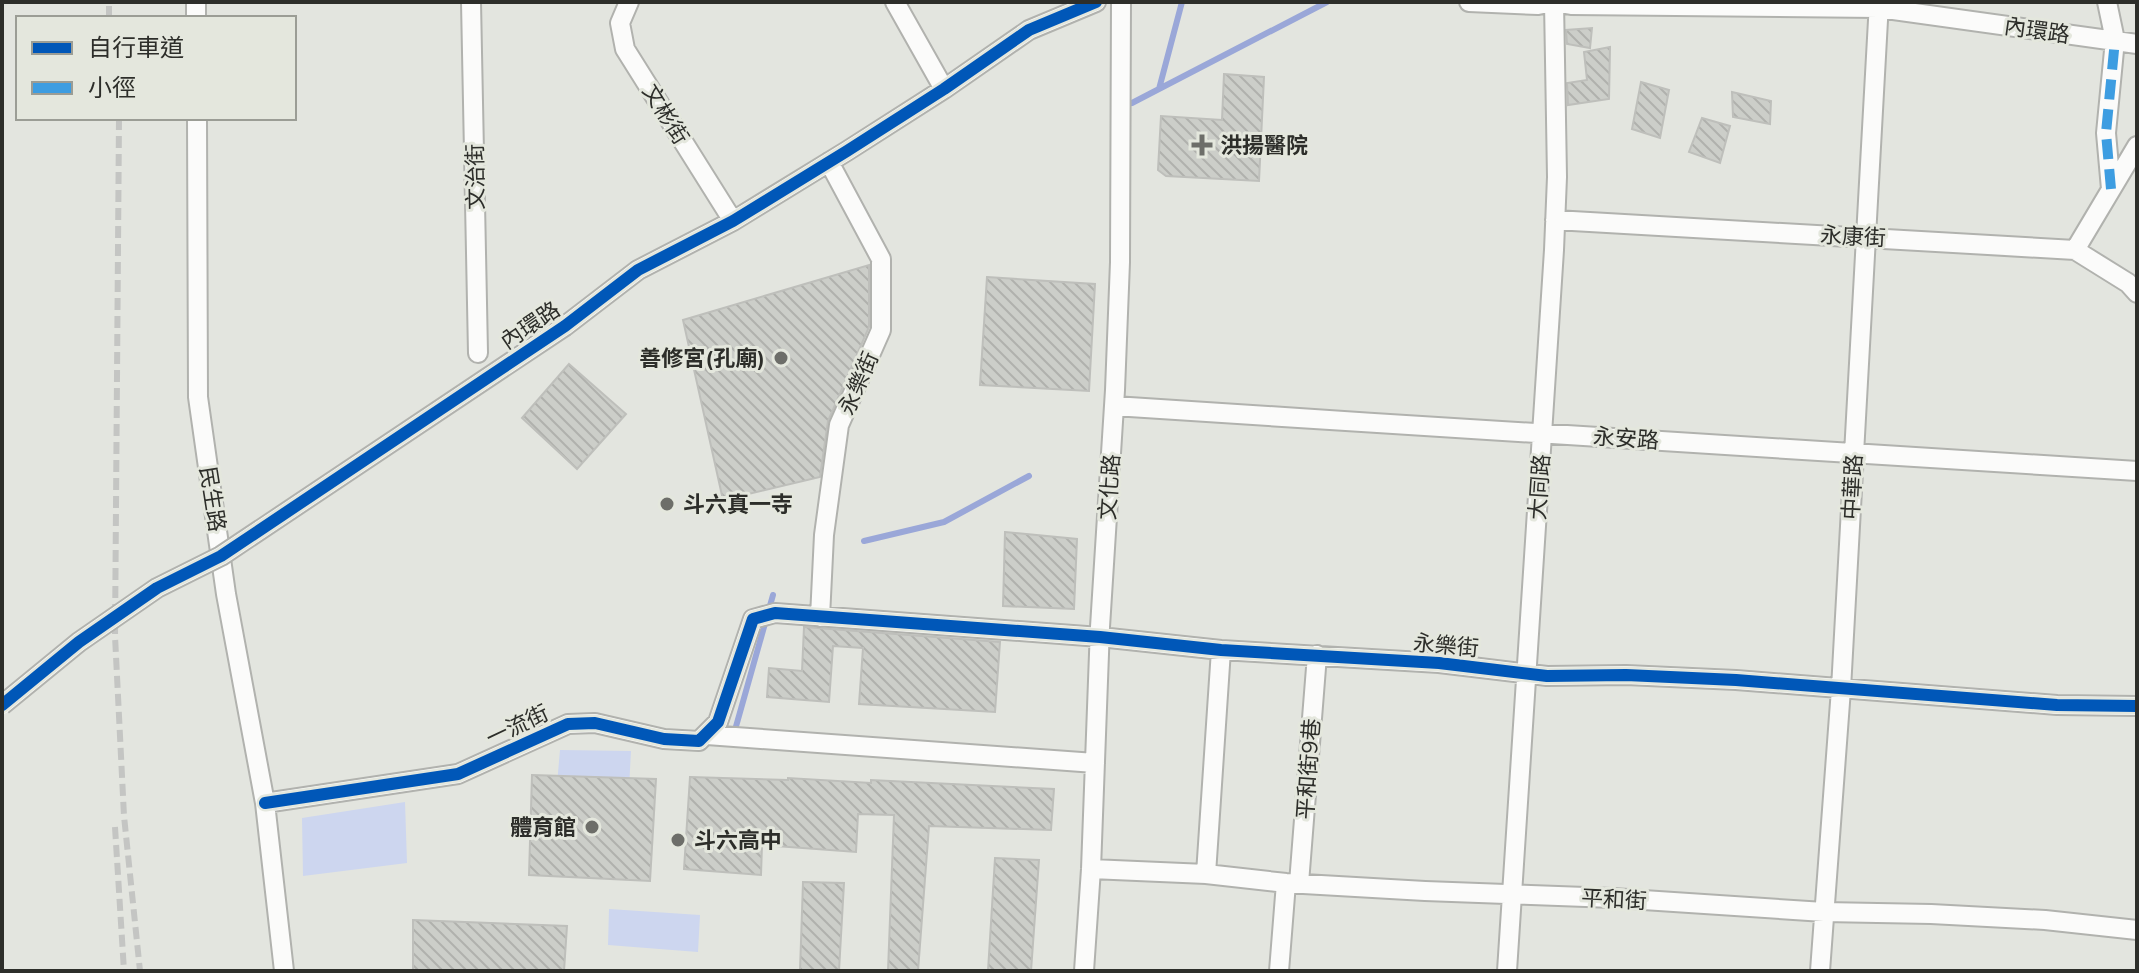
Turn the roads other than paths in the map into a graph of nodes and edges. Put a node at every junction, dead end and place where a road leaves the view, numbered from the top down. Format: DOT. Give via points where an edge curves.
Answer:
graph roads {
  1 [pos="471,2"];
  2 [pos="629,2"];
  3 [pos="895,2"];
  4 [pos="1096,2"];
  5 [pos="1121,2"];
  6 [pos="1469,2"];
  7 [pos="1554,2"];
  8 [pos="2107,2"];
  9 [pos="1879,5"];
  10 [pos="2115,40"];
  11 [pos="2137,44"];
  12 [pos="944,89"];
  13 [pos="197,120"];
  14 [pos="2137,146"];
  15 [pos="829,162"];
  16 [pos="2111,189"];
  17 [pos="1555,220"];
  18 [pos="733,221"];
  19 [pos="1867,236"];
  20 [pos="2075,250"];
  21 [pos="2137,293"];
  22 [pos="478,353"];
  23 [pos="1114,406"];
  24 [pos="1542,432"];
  25 [pos="1854,455"];
  26 [pos="2137,471"];
  27 [pos="820,617"];
  28 [pos="1100,637"];
  29 [pos="1221,650"];
  30 [pos="1317,655"];
  31 [pos="1527,673"];
  32 [pos="1841,689"];
  33 [pos="2,705"];
  34 [pos="2137,706"];
  35 [pos="707,735"];
  36 [pos="1095,763"];
  37 [pos="265,803"];
  38 [pos="1091,869"];
  39 [pos="1206,874"];
  40 [pos="1293,883"];
  41 [pos="1513,895"];
  42 [pos="1824,912"];
  43 [pos="2137,930"];
  44 [pos="284,971"];
  45 [pos="1084,971"];
  46 [pos="1279,971"];
  47 [pos="1507,971"];
  48 [pos="1820,971"];
  1 -- 22 [label="street, 文治街"];
  2 -- 18 [label="street, 文彬街" via="620,23 625,49"];
  3 -- 12 [label="street"];
  4 -- 12 [label="street, 內環路" via="1029,30"];
  5 -- 23 [label="street, 文化路"];
  6 -- 7 [label="street, 內環路"];
  7 -- 9 [label="street, 內環路"];
  7 -- 17 [label="street, 大同路"];
  8 -- 10 [label="street"];
  9 -- 10 [label="street, 內環路"];
  9 -- 19 [label="street, 中華路"];
  10 -- 11 [label="street, 內環路"];
  10 -- 16 [label="street" via="2106,133"];
  12 -- 15 [label="street, 內環路"];
  13 -- 37 [label="street, 民生路" via="198,397 226,594"];
  14 -- 16 [label="street"];
  15 -- 18 [label="street, 內環路"];
  15 -- 27 [label="street, 永樂街" via="881,259 881,330 839,425 824,535"];
  16 -- 20 [label="street"];
  17 -- 19 [label="street, 永康街"];
  17 -- 24 [label="street, 大同路"];
  18 -- 33 [label="street, 內環路, bridge" via="638,270 565,326 221,556 157,588"];
  19 -- 20 [label="street, 永康街"];
  19 -- 25 [label="street, 中華路"];
  20 -- 21 [label="street, 永康街"];
  23 -- 24 [label="street, 永安路"];
  23 -- 28 [label="street, 文化路"];
  24 -- 25 [label="street, 永安路"];
  24 -- 31 [label="street, 大同路"];
  25 -- 26 [label="street, 永安路"];
  25 -- 32 [label="street, 中華路"];
  27 -- 28 [label="street, 永樂街"];
  27 -- 35 [label="street, 永樂街" via="775,613 753,619 718,722"];
  28 -- 29 [label="street, 永樂街"];
  28 -- 36 [label="street, 文化路"];
  29 -- 30 [label="street, 永樂街"];
  29 -- 39 [label="street"];
  30 -- 31 [label="street, 永樂街"];
  30 -- 40 [label="street, 平和街9巷"];
  31 -- 32 [label="street, 永樂街"];
  31 -- 41 [label="street, 大同路"];
  32 -- 34 [label="street, 永樂街"];
  32 -- 42 [label="street, 中華路"];
  35 -- 36 [label="street, 一流街"];
  35 -- 37 [label="street, 一流街" via="699,741 664,739 595,723 568,724 458,774"];
  36 -- 38 [label="street, 文化路"];
  37 -- 44 [label="street, 民生路"];
  38 -- 39 [label="street, 平和街"];
  38 -- 45 [label="street, 文化路"];
  39 -- 40 [label="street, 平和街"];
  40 -- 41 [label="street, 平和街"];
  40 -- 46 [label="street, 平和街9巷"];
  41 -- 42 [label="street, 平和街"];
  41 -- 47 [label="street, 大同路"];
  42 -- 43 [label="street, 平和街" via="2045,920"];
  42 -- 48 [label="street, 中華路"];
}
